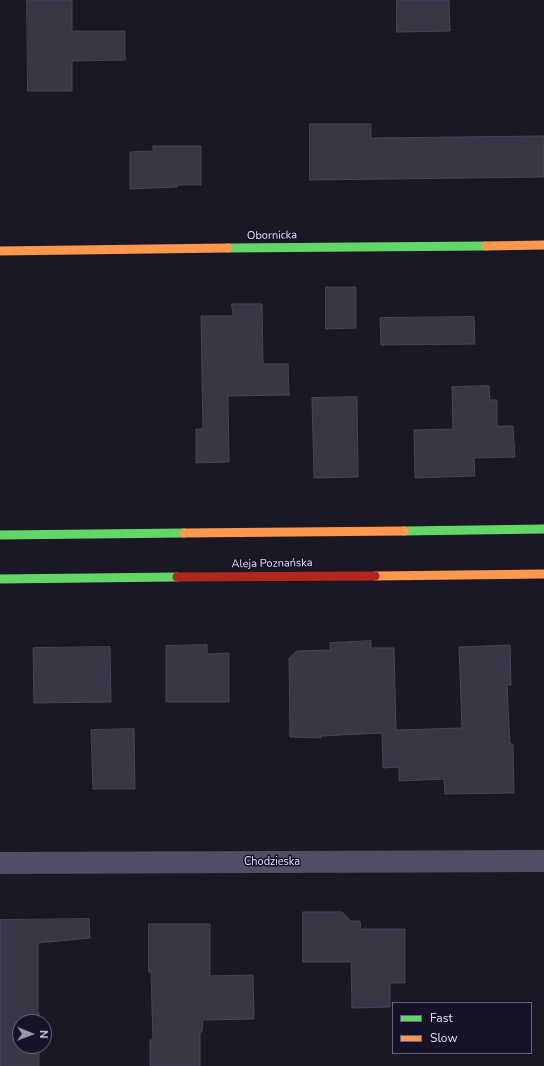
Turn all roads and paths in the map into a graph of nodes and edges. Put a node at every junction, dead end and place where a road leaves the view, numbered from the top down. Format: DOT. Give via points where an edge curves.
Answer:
graph roads {
  1 [pos="544,245"];
  2 [pos="0,251"];
  3 [pos="544,529"];
  4 [pos="0,535"];
  5 [pos="544,574"];
  6 [pos="0,579"];
  7 [pos="544,861"];
  8 [pos="0,863"];
  1 -- 2 [label="main road, Obornicka"];
  3 -- 4 [label="main road"];
  5 -- 6 [label="main road, Aleja Poznańska"];
  7 -- 8 [label="street, Chodzieska"];
}
